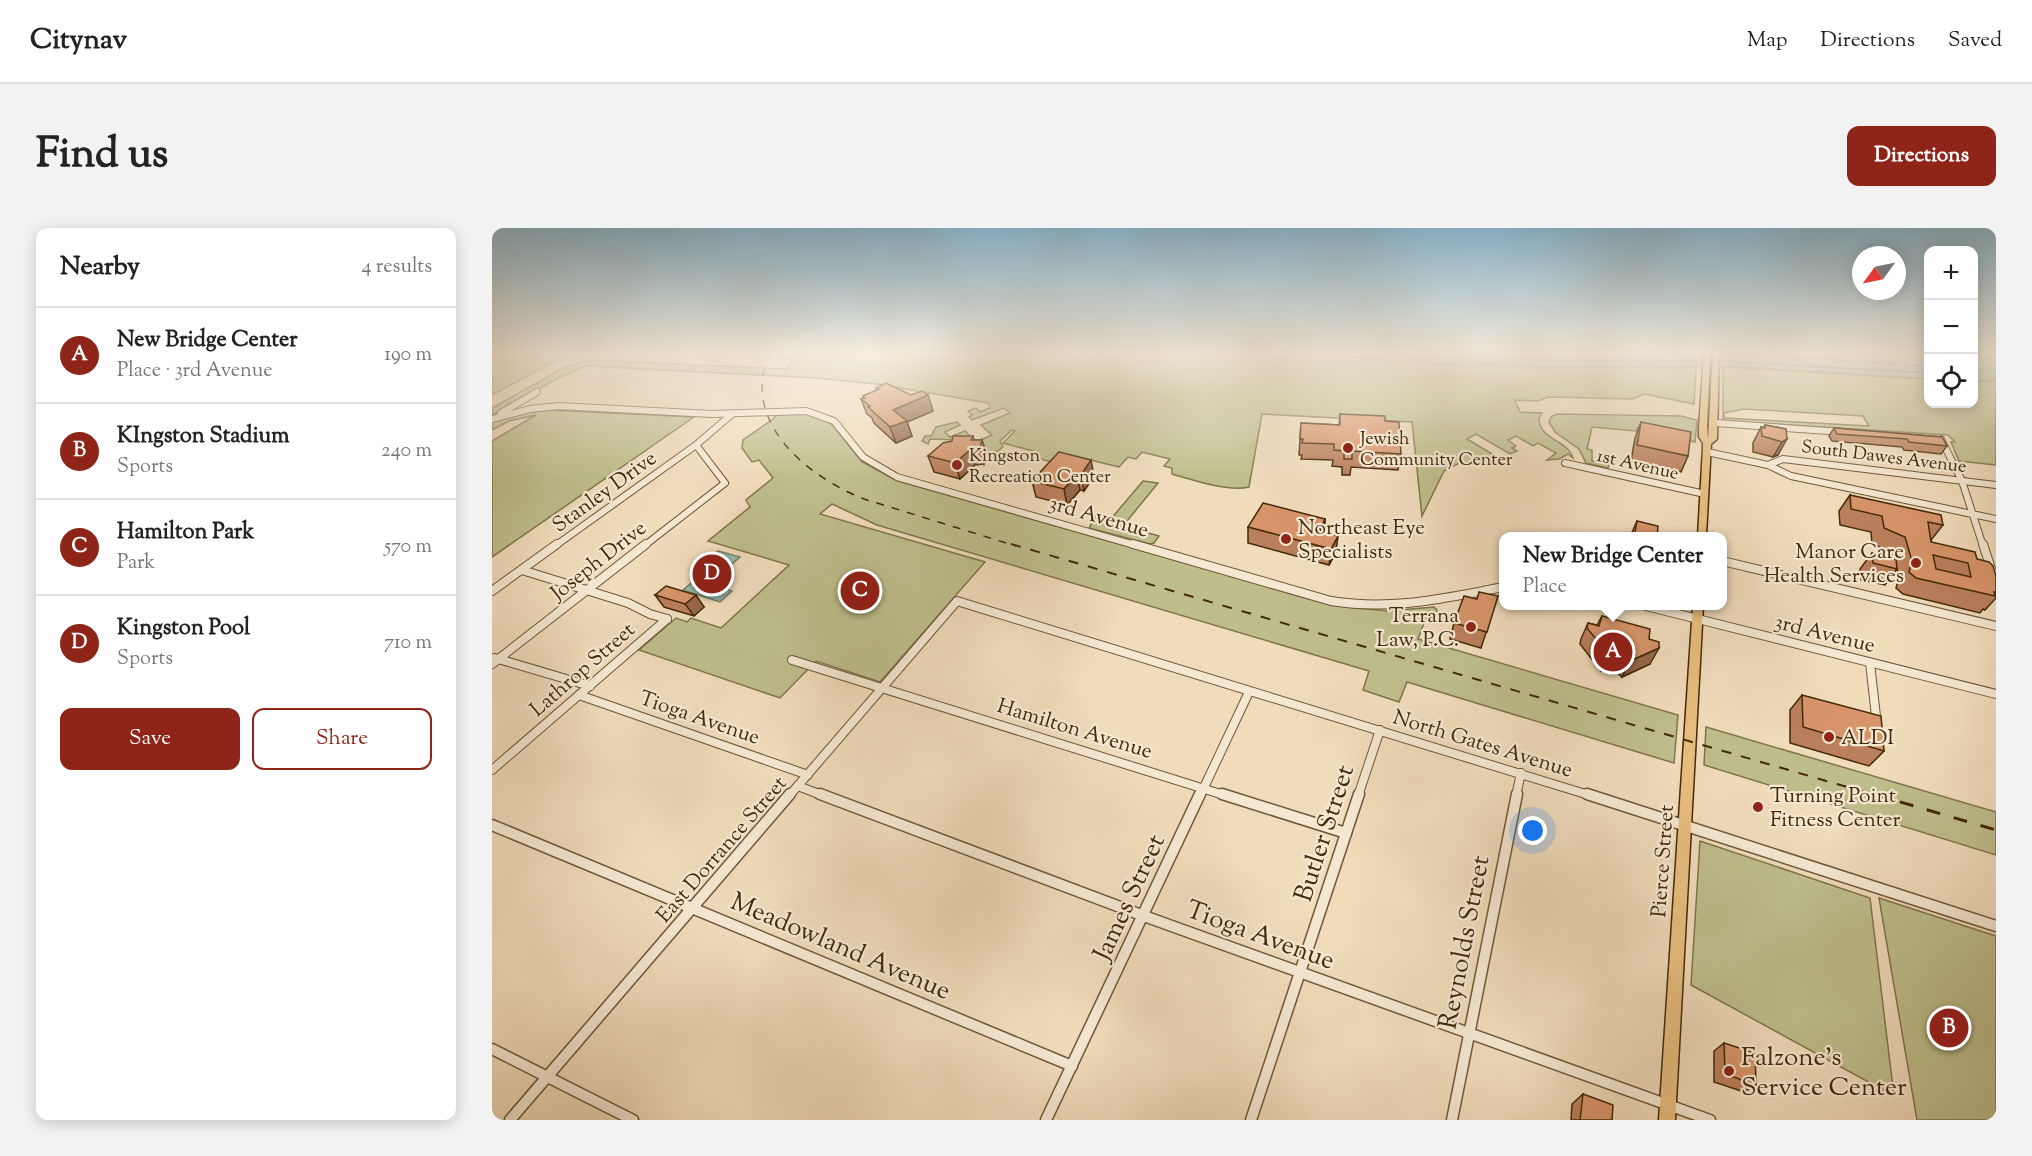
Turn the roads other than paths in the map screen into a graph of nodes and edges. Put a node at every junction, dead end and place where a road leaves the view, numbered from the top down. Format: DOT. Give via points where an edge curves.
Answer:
graph roads {
  1 [pos="532,395"];
  2 [pos="1704,395"];
  3 [pos="1715,395"];
  4 [pos="732,414"];
  5 [pos="492,418"];
  6 [pos="1714,420"];
  7 [pos="1848,433"];
  8 [pos="1929,438"];
  9 [pos="696,445"];
  10 [pos="1707,447"];
  11 [pos="1565,463"];
  12 [pos="1768,465"];
  13 [pos="1962,481"];
  14 [pos="1996,485"];
  15 [pos="1705,494"];
  16 [pos="1973,514"];
  17 [pos="1996,519"];
  18 [pos="1702,532"];
  19 [pos="1727,562"];
  20 [pos="1979,564"];
  21 [pos="1993,567"];
  22 [pos="522,570"];
  23 [pos="1996,584"];
  24 [pos="1499,587"];
  25 [pos="492,591"];
  26 [pos="588,591"];
  27 [pos="957,601"];
  28 [pos="1680,610"];
  29 [pos="1697,612"];
  30 [pos="1996,626"];
  31 [pos="494,660"];
  32 [pos="792,660"];
  33 [pos="1870,663"];
  34 [pos="590,687"];
  35 [pos="882,687"];
  36 [pos="1250,692"];
  37 [pos="1996,694"];
  38 [pos="579,695"];
  39 [pos="1380,730"];
  40 [pos="1878,734"];
  41 [pos="492,770"];
  42 [pos="1521,773"];
  43 [pos="808,774"];
  44 [pos="798,786"];
  45 [pos="1204,787"];
  46 [pos="492,825"];
  47 [pos="1685,827"];
  48 [pos="1346,833"];
  49 [pos="695,908"];
  50 [pos="1144,916"];
  51 [pos="1996,926"];
  52 [pos="1300,972"];
  53 [pos="1468,1032"];
  54 [pos="492,1049"];
  55 [pos="1072,1066"];
  56 [pos="547,1077"];
  57 [pos="1667,1113"];
  58 [pos="510,1120"];
  59 [pos="633,1120"];
  60 [pos="1046,1120"];
  61 [pos="1251,1120"];
  62 [pos="1452,1120"];
  63 [pos="1710,1120"];
  1 -- 5 [label="street"];
  2 -- 10 [label="main road" via="1703,437"];
  3 -- 6 [label="main road"];
  4 -- 5 [label="street, 3rd Avenue" via="558,406"];
  4 -- 9 [label="street, Stanley Drive"];
  4 -- 24 [label="street, 3rd Avenue" via="815,412 841,427 863,457 897,477 1331,601 1393,607"];
  6 -- 7 [label="street"];
  6 -- 10 [label="main road" via="1713,439"];
  8 -- 13 [label="street" via="1943,439"];
  9 -- 22 [label="street, Stanley Drive"];
  9 -- 26 [label="street, Joseph Drive" via="725,483"];
  10 -- 12 [label="street"];
  10 -- 15 [label="main road"];
  11 -- 15 [label="street, 1st Avenue"];
  12 -- 13 [label="street, South Dawes Avenue" via="1783,459"];
  12 -- 16 [label="street" via="1791,476"];
  13 -- 14 [label="street, South Dawes Avenue"];
  13 -- 16 [label="street"];
  15 -- 18 [label="main road"];
  16 -- 17 [label="street"];
  16 -- 21 [label="street"];
  19 -- 30 [label="street"];
  20 -- 21 [label="street"];
  21 -- 23 [label="street"];
  22 -- 25 [label="street, Stanley Drive"];
  22 -- 26 [label="street"];
  26 -- 31 [label="street, Joseph Drive"];
  26 -- 34 [label="street, Lathrop Street" via="667,619"];
  27 -- 35 [label="street, East Dorrance Street"];
  27 -- 36 [label="street, North Gates Avenue"];
  28 -- 29 [label="street, 3rd Avenue"];
  29 -- 33 [label="street, 3rd Avenue"];
  29 -- 47 [label="main road, Pierce Street"];
  31 -- 34 [label="street"];
  32 -- 35 [label="street, Hamilton Avenue"];
  33 -- 37 [label="street, 3rd Avenue"];
  33 -- 40 [label="street"];
  34 -- 38 [label="street, Lathrop Street"];
  35 -- 43 [label="street, East Dorrance Street"];
  35 -- 45 [label="street, Hamilton Avenue"];
  36 -- 39 [label="street, North Gates Avenue"];
  36 -- 45 [label="street, James Street"];
  38 -- 41 [label="street, Lathrop Street"];
  38 -- 43 [label="street, Tioga Avenue"];
  39 -- 42 [label="street, North Gates Avenue"];
  39 -- 48 [label="street, Butler Street"];
  42 -- 47 [label="street, North Gates Avenue"];
  42 -- 53 [label="street, Reynolds Street"];
  43 -- 44 [label="street, East Dorrance Street"];
  44 -- 49 [label="street, East Dorrance Street"];
  44 -- 50 [label="street, Tioga Avenue"];
  45 -- 48 [label="street, Hamilton Avenue"];
  45 -- 50 [label="street, James Street"];
  46 -- 49 [label="street, Meadowland Avenue"];
  47 -- 51 [label="street, North Gates Avenue"];
  47 -- 57 [label="main road, Pierce Street"];
  48 -- 52 [label="street, Butler Street"];
  49 -- 55 [label="street, Meadowland Avenue"];
  49 -- 56 [label="street, East Dorrance Street"];
  50 -- 52 [label="street, Tioga Avenue"];
  50 -- 55 [label="street, James Street"];
  52 -- 53 [label="street, Tioga Avenue"];
  52 -- 61 [label="street, Butler Street"];
  53 -- 57 [label="street, Tioga Avenue"];
  53 -- 62 [label="street, Reynolds Street"];
  54 -- 56 [label="street"];
  55 -- 60 [label="street, James Street"];
  56 -- 58 [label="street, East Dorrance Street"];
  56 -- 59 [label="street"];
  57 -- 63 [label="street, Tioga Avenue"];
}
